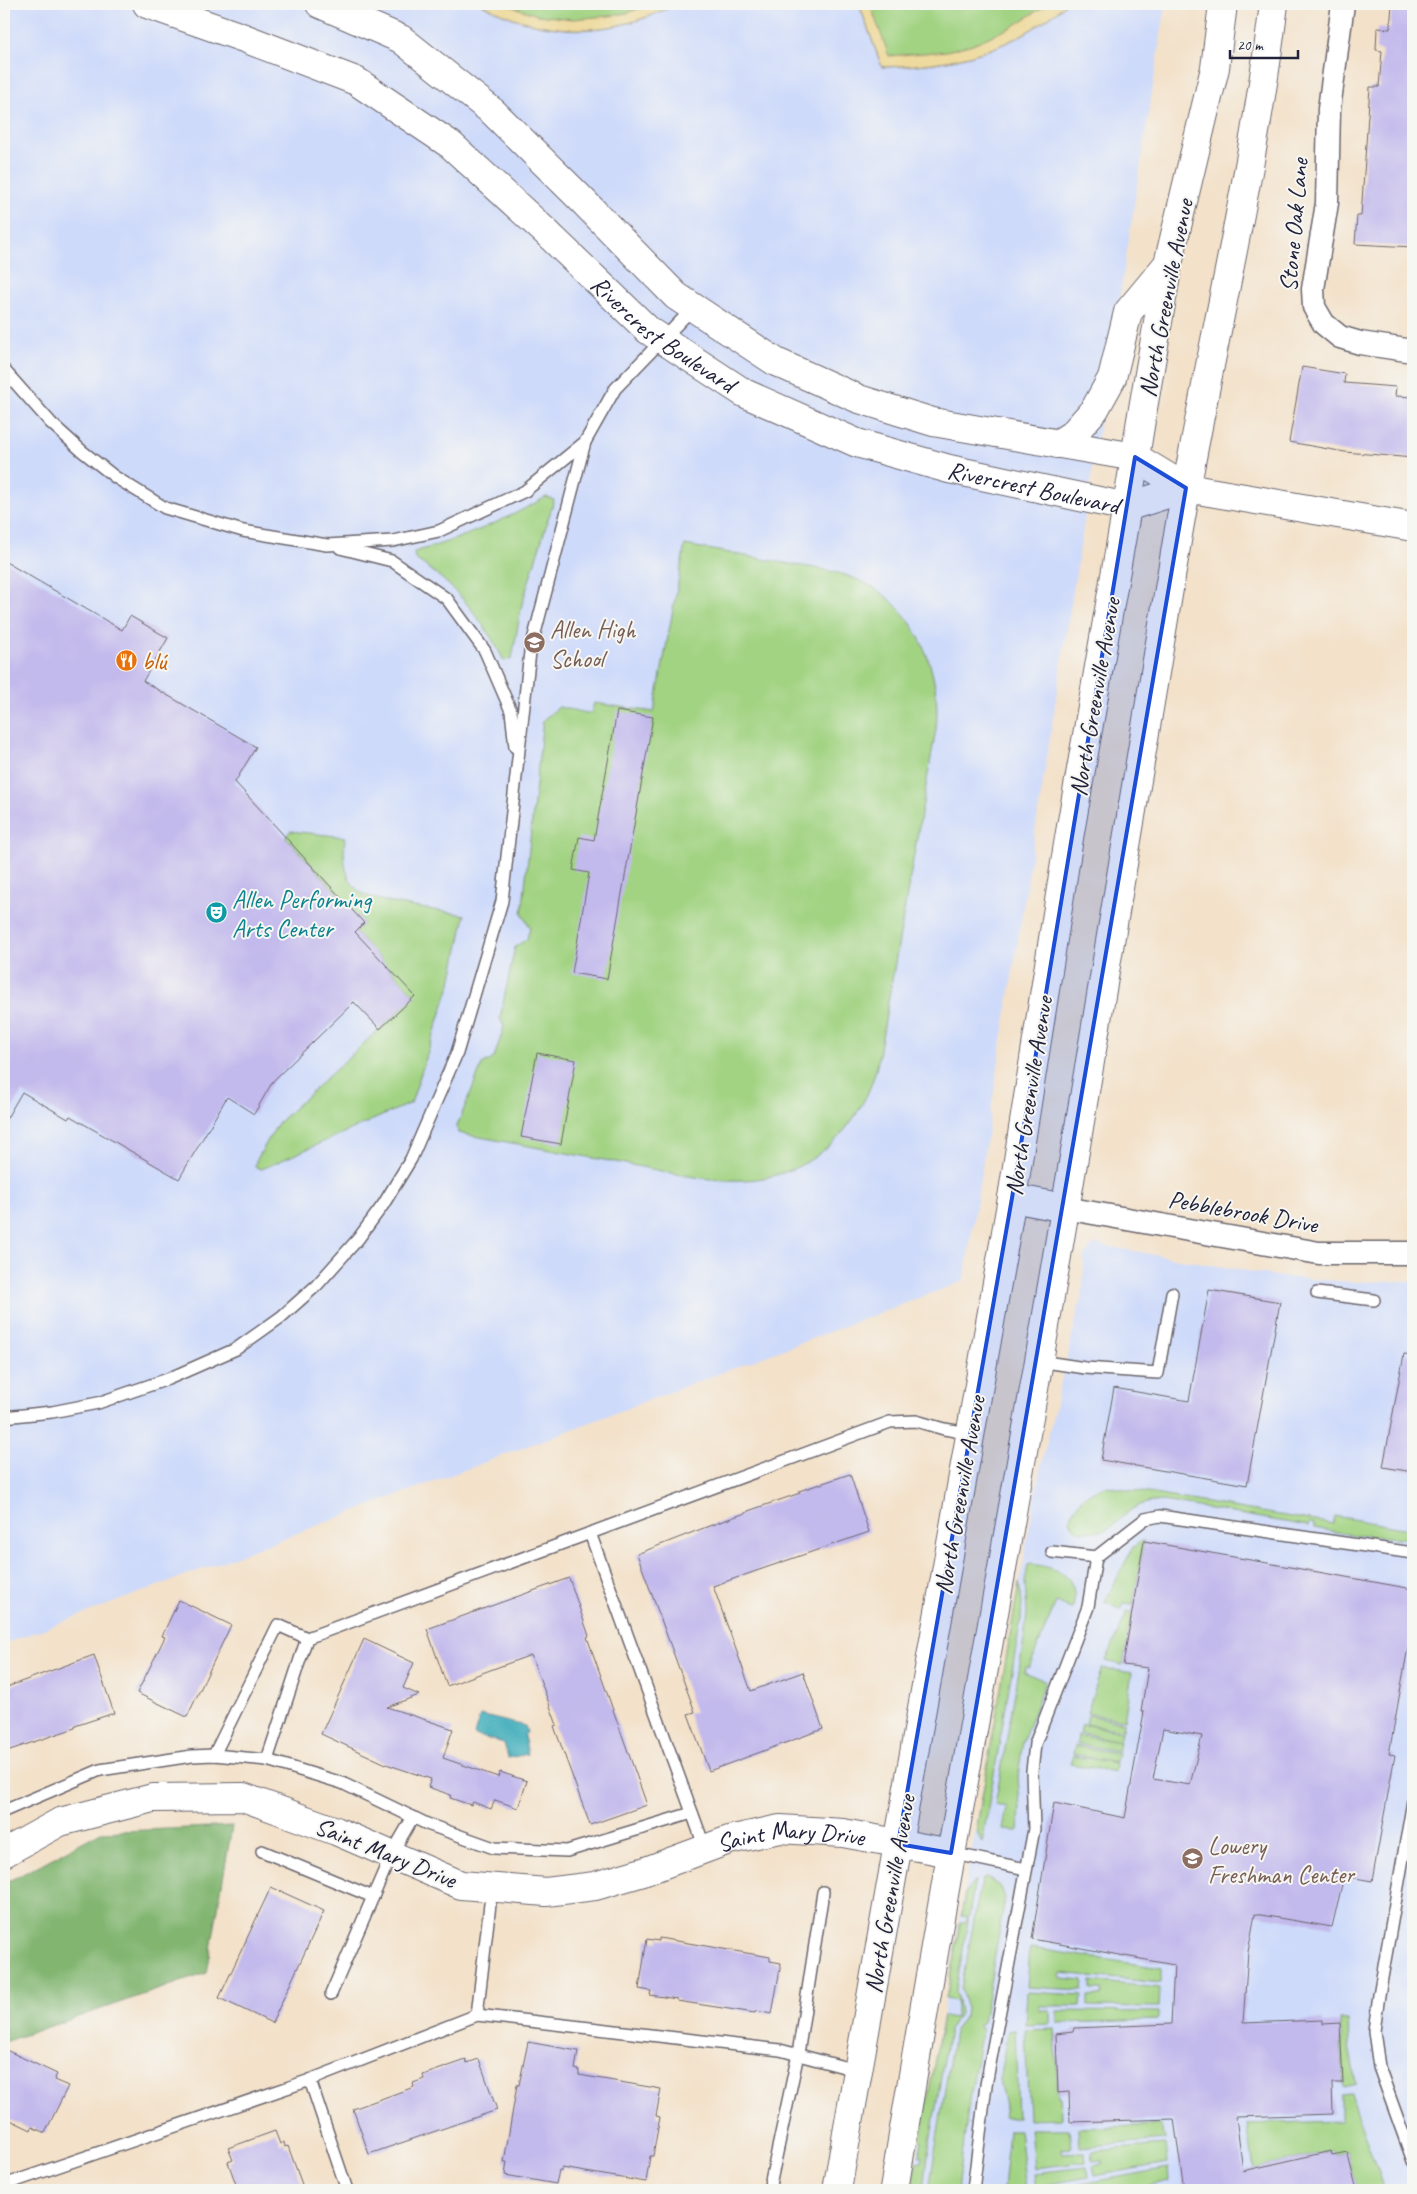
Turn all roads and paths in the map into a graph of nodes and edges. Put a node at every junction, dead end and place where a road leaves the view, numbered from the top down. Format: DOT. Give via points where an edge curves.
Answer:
graph roads {
  1 [pos="147,4"];
  2 [pos="320,4"];
  3 [pos="1223,4"];
  4 [pos="1274,4"];
  5 [pos="1342,4"];
  6 [pos="1168,264"];
  7 [pos="693,308"];
  8 [pos="661,340"];
  9 [pos="1413,351"];
  10 [pos="4,370"];
  11 [pos="585,442"];
  12 [pos="1057,444"];
  13 [pos="1135,457"];
  14 [pos="1186,488"];
  15 [pos="1128,507"];
  16 [pos="1413,527"];
  17 [pos="327,545"];
  18 [pos="516,781"];
  19 [pos="1012,1198"];
  20 [pos="1065,1208"];
  21 [pos="1413,1253"];
  22 [pos="1172,1293"];
  23 [pos="1317,1293"];
  24 [pos="1374,1300"];
  25 [pos="1039,1361"];
  26 [pos="4,1417"];
  27 [pos="970,1433"];
  28 [pos="590,1533"];
  29 [pos="1052,1552"];
  30 [pos="1413,1552"];
  31 [pos="1096,1557"];
  32 [pos="307,1638"];
  33 [pos="214,1755"];
  34 [pos="267,1760"];
  35 [pos="1413,1801"];
  36 [pos="4,1811"];
  37 [pos="692,1813"];
  38 [pos="413,1817"];
  39 [pos="898,1844"];
  40 [pos="705,1848"];
  41 [pos="262,1851"];
  42 [pos="4,1853"];
  43 [pos="951,1853"];
  44 [pos="392,1855"];
  45 [pos="1026,1869"];
  46 [pos="492,1887"];
  47 [pos="822,1892"];
  48 [pos="373,1897"];
  49 [pos="331,1994"];
  50 [pos="477,2015"];
  51 [pos="798,2054"];
  52 [pos="859,2071"];
  53 [pos="310,2080"];
  54 [pos="1413,2161"];
  55 [pos="4,2185"];
  56 [pos="346,2190"];
  57 [pos="769,2190"];
  58 [pos="837,2190"];
  59 [pos="894,2190"];
  60 [pos="973,2190"];
  1 -- 8 [label="main road, Rivercrest Boulevard" via="356,81 451,145"];
  2 -- 7 [label="main road, Rivercrest Boulevard" via="401,39 493,112 676,296"];
  3 -- 6 [label="main road, North Greenville Avenue" via="1216,68"];
  4 -- 14 [label="main road" via="1266,70"];
  5 -- 9 [label="street, Stone Oak Lane" via="1329,109 1327,203 1313,289 1314,307 1324,324 1340,337"];
  6 -- 12 [label="main road" via="1128,312 1112,378 1095,409 1073,434"];
  6 -- 13 [label="main road, North Greenville Avenue"];
  7 -- 8 [label="lane"];
  7 -- 12 [label="main road, Rivercrest Boulevard" via="776,362 859,398 932,422"];
  8 -- 11 [label="lane" via="615,389"];
  8 -- 15 [label="main road, Rivercrest Boulevard" via="744,393 857,444 949,470"];
  10 -- 17 [label="lane" via="82,451 115,477 165,508 243,531"];
  11 -- 17 [label="lane" via="525,492 438,531 393,541"];
  11 -- 18 [label="lane" via="530,652"];
  12 -- 13 [label="main road, Rivercrest Boulevard"];
  13 -- 14 [label="main road, Rivercrest Boulevard"];
  13 -- 15 [label="main road, North Greenville Avenue"];
  14 -- 15 [label="main road, Rivercrest Boulevard"];
  14 -- 16 [label="main road, Rivercrest Boulevard"];
  14 -- 20 [label="main road"];
  15 -- 19 [label="main road, North Greenville Avenue" via="1068,848"];
  17 -- 18 [label="lane" via="392,561 447,599 485,651 512,711"];
  18 -- 26 [label="lane" via="502,901 457,1053 410,1159 384,1206 358,1239 317,1285 236,1349 168,1379 98,1404"];
  19 -- 20 [label="main road"];
  19 -- 27 [label="main road, North Greenville Avenue"];
  20 -- 21 [label="street, Pebblebrook Drive" via="1319,1253"];
  20 -- 25 [label="main road"];
  22 -- 25 [label="lane" via="1158,1372 1085,1368"];
  23 -- 24 [label="lane"];
  25 -- 43 [label="main road"];
  27 -- 28 [label="lane" via="916,1421 890,1422"];
  27 -- 39 [label="main road, North Greenville Avenue"];
  28 -- 32 [label="lane"];
  28 -- 37 [label="lane"];
  29 -- 31 [label="lane"];
  30 -- 31 [label="lane" via="1160,1516 1145,1519"];
  31 -- 45 [label="lane" via="1088,1607 1036,1744 1032,1770 1034,1829"];
  32 -- 33 [label="lane" via="278,1625"];
  32 -- 34 [label="lane"];
  33 -- 34 [label="lane"];
  33 -- 36 [label="lane" via="100,1770"];
  34 -- 38 [label="lane" via="342,1783"];
  35 -- 54 [label="lane" via="1374,2031 1379,2067"];
  37 -- 38 [label="lane" via="567,1851 494,1848"];
  37 -- 40 [label="lane"];
  38 -- 44 [label="lane"];
  39 -- 40 [label="main road, Saint Mary Drive" via="843,1833 780,1829 738,1837"];
  39 -- 43 [label="main road, Saint Mary Drive"];
  39 -- 52 [label="main road, North Greenville Avenue"];
  40 -- 46 [label="main road, Saint Mary Drive" via="595,1886 546,1892"];
  41 -- 48 [label="lane"];
  42 -- 44 [label="main road, Saint Mary Drive" via="60,1822 153,1798 244,1797"];
  43 -- 45 [label="lane"];
  43 -- 59 [label="main road"];
  44 -- 46 [label="main road, Saint Mary Drive" via="461,1885"];
  44 -- 48 [label="lane"];
  45 -- 60 [label="lane" via="986,2085"];
  46 -- 50 [label="lane"];
  47 -- 51 [label="lane"];
  48 -- 49 [label="lane"];
  50 -- 51 [label="lane"];
  50 -- 53 [label="lane"];
  51 -- 52 [label="lane"];
  51 -- 57 [label="lane"];
  52 -- 58 [label="main road, North Greenville Avenue"];
  53 -- 55 [label="lane"];
  53 -- 56 [label="lane"];
}
